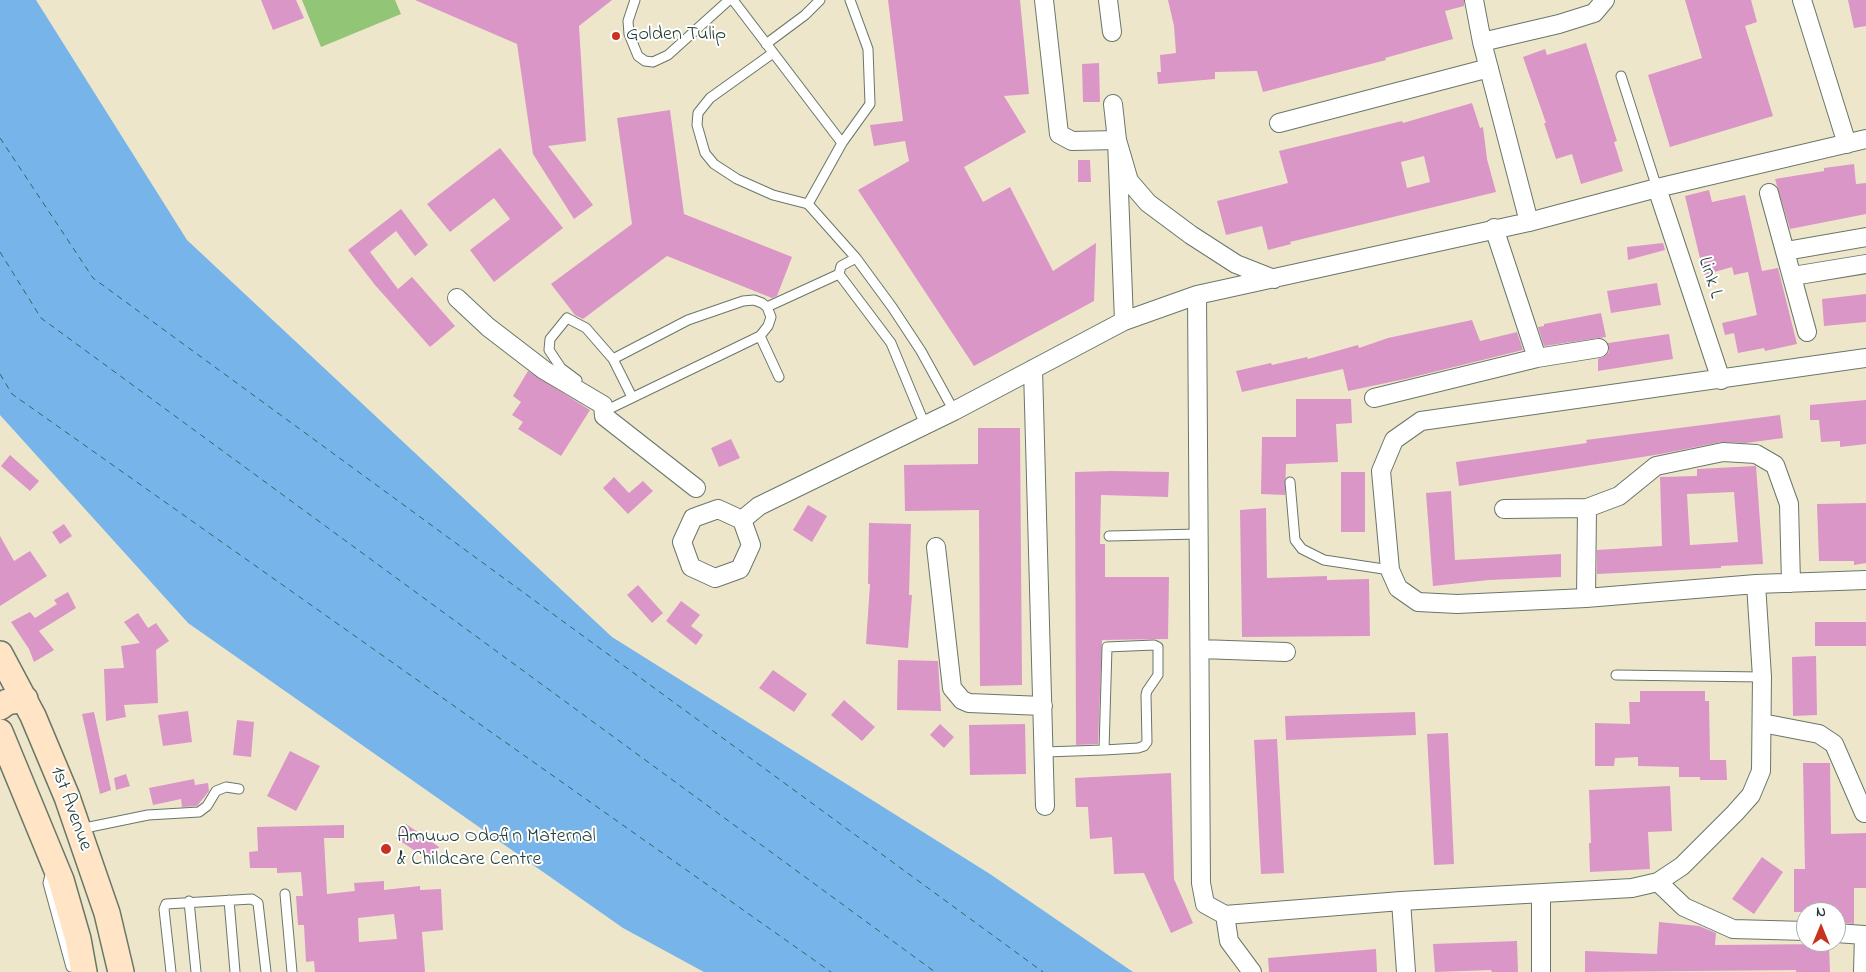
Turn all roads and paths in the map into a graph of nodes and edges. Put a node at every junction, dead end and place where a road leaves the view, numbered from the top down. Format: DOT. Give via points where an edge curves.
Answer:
graph roads {
  1 [pos="635,0"];
  2 [pos="729,0"];
  3 [pos="733,0"];
  4 [pos="820,0"];
  5 [pos="850,0"];
  6 [pos="1044,0"];
  7 [pos="1108,0"];
  8 [pos="1474,0"];
  9 [pos="1605,0"];
  10 [pos="1802,0"];
  11 [pos="1112,32"];
  12 [pos="1482,42"];
  13 [pos="766,44"];
  14 [pos="773,53"];
  15 [pos="1489,68"];
  16 [pos="1621,76"];
  17 [pos="1113,104"];
  18 [pos="1279,123"];
  19 [pos="1866,139"];
  20 [pos="1117,140"];
  21 [pos="842,143"];
  22 [pos="1847,144"];
  23 [pos="1657,188"];
  24 [pos="1769,193"];
  25 [pos="808,204"];
  26 [pos="1529,222"];
  27 [pos="1494,228"];
  28 [pos="1866,237"];
  29 [pos="1786,251"];
  30 [pos="856,258"];
  31 [pos="1866,264"];
  32 [pos="839,274"];
  33 [pos="1793,276"];
  34 [pos="1274,279"];
  35 [pos="1197,295"];
  36 [pos="457,298"];
  37 [pos="767,307"];
  38 [pos="1124,321"];
  39 [pos="1807,332"];
  40 [pos="760,336"];
  41 [pos="1599,348"];
  42 [pos="1537,358"];
  43 [pos="1866,358"];
  44 [pos="613,359"];
  45 [pos="1033,369"];
  46 [pos="779,377"];
  47 [pos="1721,380"];
  48 [pos="632,397"];
  49 [pos="1374,398"];
  50 [pos="954,411"];
  51 [pos="607,412"];
  52 [pos="925,425"];
  53 [pos="1290,482"];
  54 [pos="696,488"];
  55 [pos="1587,508"];
  56 [pos="1504,509"];
  57 [pos="742,520"];
  58 [pos="1199,534"];
  59 [pos="1109,536"];
  60 [pos="936,547"];
  61 [pos="1390,570"];
  62 [pos="1866,580"];
  63 [pos="1791,583"];
  64 [pos="1756,584"];
  65 [pos="1586,598"];
  66 [pos="1200,649"];
  67 [pos="1286,652"];
  68 [pos="0,654"];
  69 [pos="1616,675"];
  70 [pos="1762,677"];
  71 [pos="0,706"];
  72 [pos="1043,706"];
  73 [pos="29,707"];
  74 [pos="1762,723"];
  75 [pos="0,731"];
  76 [pos="1104,750"];
  77 [pos="1044,752"];
  78 [pos="239,789"];
  79 [pos="1045,806"];
  80 [pos="1864,813"];
  81 [pos="78,829"];
  82 [pos="61,880"];
  83 [pos="1658,882"];
  84 [pos="285,894"];
  85 [pos="1541,894"];
  86 [pos="229,900"];
  87 [pos="190,901"];
  88 [pos="1402,901"];
  89 [pos="1225,915"];
  90 [pos="1796,931"];
  91 [pos="1846,934"];
  92 [pos="1865,935"];
  93 [pos="72,972"];
  94 [pos="84,972"];
  95 [pos="121,972"];
  96 [pos="171,972"];
  97 [pos="196,972"];
  98 [pos="236,972"];
  99 [pos="266,972"];
  100 [pos="292,972"];
  101 [pos="1252,972"];
  102 [pos="1406,972"];
  103 [pos="1541,972"];
  104 [pos="1862,972"];
  1 -- 2 [label="lane" via="628,21 629,34 638,56 653,62 668,55"];
  3 -- 13 [label="lane"];
  4 -- 13 [label="lane"];
  5 -- 21 [label="lane" via="868,49 870,104"];
  6 -- 20 [label="street" via="1059,134 1072,141"];
  7 -- 11 [label="street"];
  8 -- 12 [label="street"];
  9 -- 12 [label="street" via="1594,13"];
  10 -- 22 [label="street"];
  12 -- 15 [label="street"];
  13 -- 14 [label="lane"];
  14 -- 21 [label="lane"];
  14 -- 25 [label="lane" via="710,98 698,113 697,125 704,154 714,164 764,191"];
  15 -- 18 [label="street"];
  15 -- 26 [label="street"];
  16 -- 23 [label="lane"];
  17 -- 20 [label="street"];
  19 -- 22 [label="street"];
  20 -- 34 [label="street" via="1128,181 1148,203 1236,264"];
  20 -- 38 [label="street"];
  21 -- 25 [label="lane"];
  22 -- 23 [label="street"];
  23 -- 26 [label="street"];
  23 -- 47 [label="street, Link L"];
  24 -- 29 [label="street"];
  25 -- 30 [label="lane"];
  26 -- 27 [label="street"];
  27 -- 34 [label="street"];
  27 -- 42 [label="street"];
  28 -- 29 [label="street"];
  29 -- 33 [label="street"];
  30 -- 32 [label="lane" via="841,266"];
  30 -- 50 [label="lane" via="921,351"];
  31 -- 33 [label="street"];
  32 -- 37 [label="lane"];
  32 -- 52 [label="lane" via="891,343"];
  33 -- 39 [label="street"];
  34 -- 35 [label="street"];
  35 -- 38 [label="street"];
  35 -- 58 [label="street"];
  36 -- 51 [label="street" via="488,327 544,370 603,406"];
  37 -- 40 [label="lane" via="768,326"];
  37 -- 44 [label="lane" via="754,300 727,306 688,320"];
  38 -- 45 [label="street"];
  40 -- 46 [label="lane"];
  40 -- 48 [label="lane"];
  41 -- 42 [label="street"];
  42 -- 49 [label="street"];
  43 -- 47 [label="street"];
  44 -- 48 [label="lane"];
  44 -- 51 [label="lane" via="586,328 567,318 550,339 548,350 561,368"];
  45 -- 50 [label="street"];
  45 -- 72 [label="street"];
  47 -- 61 [label="street" via="1420,421 1394,440 1381,471"];
  48 -- 51 [label="lane"];
  50 -- 52 [label="street"];
  51 -- 54 [label="street"];
  52 -- 57 [label="street" via="759,506"];
  53 -- 61 [label="lane" via="1294,540 1302,549 1324,560"];
  55 -- 56 [label="street"];
  55 -- 63 [label="street" via="1619,496 1656,466 1723,452 1756,454 1775,465 1789,504"];
  55 -- 65 [label="street"];
  58 -- 59 [label="lane"];
  58 -- 66 [label="street"];
  60 -- 72 [label="street" via="952,688 969,703"];
  61 -- 65 [label="street" via="1398,588 1418,602 1457,604"];
  62 -- 63 [label="street"];
  63 -- 64 [label="street"];
  64 -- 65 [label="street"];
  64 -- 70 [label="street"];
  66 -- 67 [label="street"];
  66 -- 89 [label="street" via="1201,883 1205,904"];
  68 -- 73 [label="main road, 1st Avenue"];
  69 -- 70 [label="lane"];
  70 -- 74 [label="street"];
  71 -- 73 [label="main road" via="7,702"];
  72 -- 77 [label="street"];
  73 -- 75 [label="main road"];
  73 -- 81 [label="main road, 1st Avenue"];
  74 -- 80 [label="street" via="1819,734 1834,744"];
  74 -- 83 [label="street" via="1760,771 1751,795 1682,866"];
  75 -- 82 [label="main road, 1st Avenue"];
  76 -- 76 [label="lane" via="1107,647 1158,647 1159,671 1146,695 1146,742 1138,748"];
  76 -- 77 [label="lane"];
  77 -- 79 [label="street"];
  78 -- 81 [label="lane" via="226,787 216,791 208,806 199,812 148,815"];
  81 -- 95 [label="main road, 1st Avenue" via="107,912"];
  82 -- 93 [label="lane" via="50,875 48,883"];
  82 -- 94 [label="main road, 1st Avenue"];
  83 -- 85 [label="street" via="1632,888"];
  83 -- 90 [label="street" via="1684,906 1733,929"];
  84 -- 100 [label="lane"];
  85 -- 88 [label="street"];
  85 -- 103 [label="street"];
  86 -- 87 [label="lane"];
  86 -- 98 [label="lane"];
  86 -- 99 [label="lane" via="252,899 258,903"];
  87 -- 96 [label="lane" via="172,902 164,909"];
  87 -- 97 [label="lane"];
  88 -- 89 [label="street"];
  88 -- 102 [label="street"];
  89 -- 101 [label="street" via="1229,941"];
  91 -- 92 [label="street"];
  92 -- 104 [label="street"];
}
